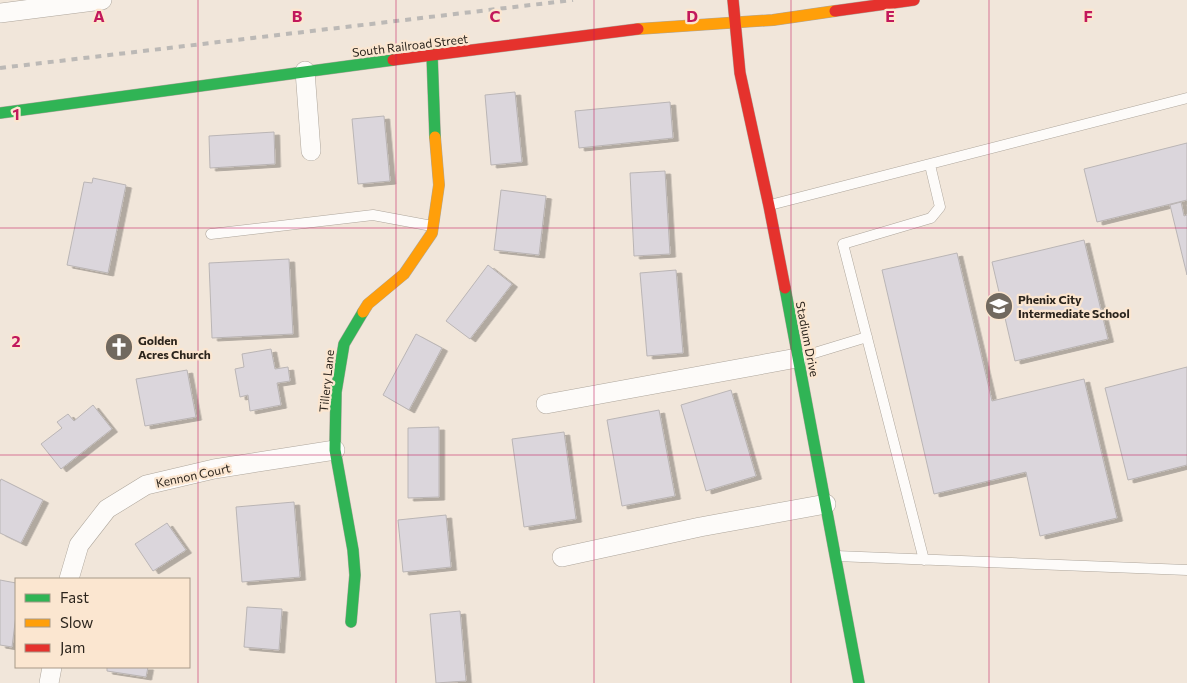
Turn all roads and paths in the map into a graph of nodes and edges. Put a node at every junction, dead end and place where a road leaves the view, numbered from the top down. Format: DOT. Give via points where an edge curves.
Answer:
graph roads {
  1 [pos="102,0"];
  2 [pos="733,0"];
  3 [pos="914,0"];
  4 [pos="0,13"];
  5 [pos="734,22"];
  6 [pos="432,54"];
  7 [pos="305,71"];
  8 [pos="1187,98"];
  9 [pos="0,113"];
  10 [pos="311,151"];
  11 [pos="930,165"];
  12 [pos="769,206"];
  13 [pos="433,226"];
  14 [pos="211,234"];
  15 [pos="867,337"];
  16 [pos="797,358"];
  17 [pos="546,404"];
  18 [pos="335,450"];
  19 [pos="826,504"];
  20 [pos="835,556"];
  21 [pos="562,557"];
  22 [pos="924,560"];
  23 [pos="1187,570"];
  24 [pos="69,578"];
  25 [pos="351,622"];
  26 [pos="52,668"];
  27 [pos="50,683"];
  28 [pos="860,683"];
  1 -- 4 [label="street"];
  2 -- 5 [label="street, Stadium Drive"];
  3 -- 5 [label="street, South Railroad Street" via="773,20"];
  5 -- 6 [label="street, South Railroad Street" via="620,30"];
  5 -- 12 [label="street, Stadium Drive" via="740,74"];
  6 -- 7 [label="street, South Railroad Street"];
  6 -- 13 [label="street, Tillery Lane" via="439,185"];
  7 -- 9 [label="street, South Railroad Street"];
  7 -- 10 [label="street"];
  8 -- 11 [label="lane"];
  11 -- 12 [label="lane"];
  11 -- 15 [label="lane" via="940,207 931,218 843,244"];
  12 -- 16 [label="street, Stadium Drive"];
  13 -- 14 [label="lane" via="373,214"];
  13 -- 18 [label="street, Tillery Lane" via="432,233 404,274 368,304 344,344 336,392"];
  15 -- 16 [label="lane"];
  15 -- 22 [label="lane"];
  16 -- 17 [label="street"];
  16 -- 19 [label="street, Stadium Drive"];
  18 -- 24 [label="street, Kennon Court" via="214,469 146,485 107,509 79,545"];
  18 -- 25 [label="street, Tillery Lane" via="353,550 355,575"];
  19 -- 20 [label="street, Stadium Drive"];
  19 -- 21 [label="street"];
  20 -- 22 [label="lane"];
  20 -- 28 [label="street, Stadium Drive"];
  22 -- 23 [label="lane"];
  26 -- 27 [label="street"];
}
